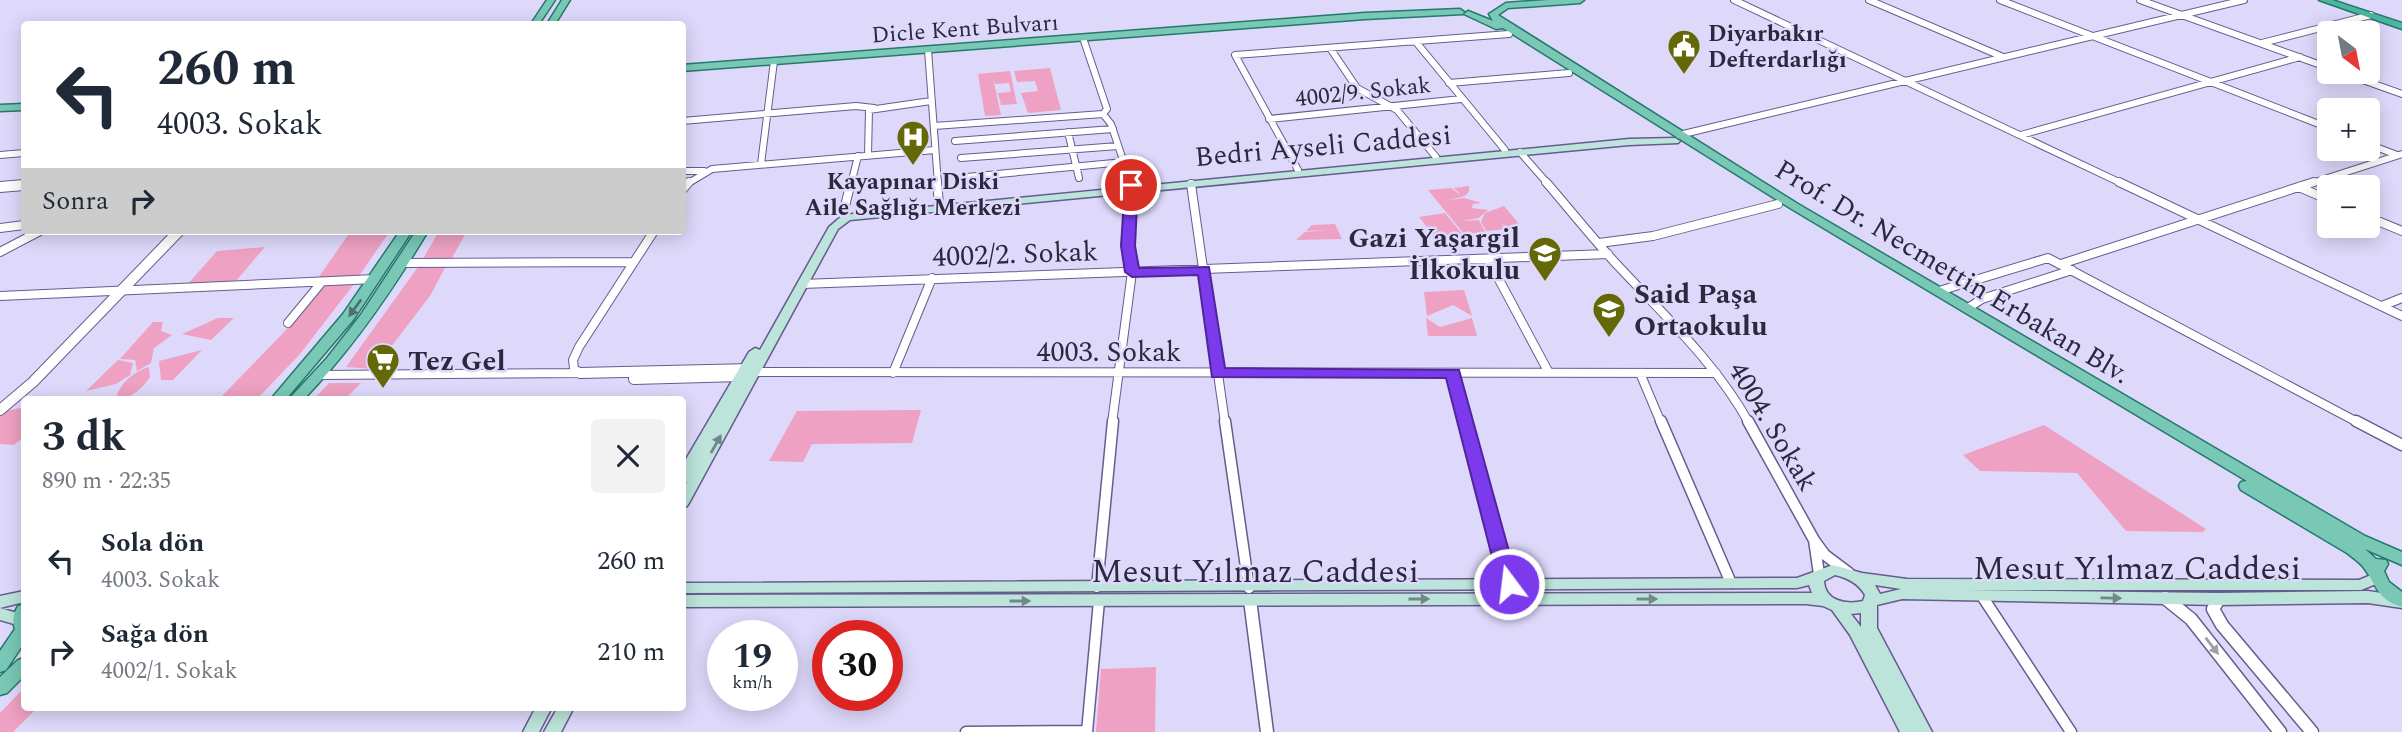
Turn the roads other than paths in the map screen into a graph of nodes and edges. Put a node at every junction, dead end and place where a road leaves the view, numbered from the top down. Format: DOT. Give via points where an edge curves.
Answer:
graph roads {
  1 [pos="551,0"];
  2 [pos="566,0"];
  3 [pos="1527,0"];
  4 [pos="1580,0"];
  5 [pos="1734,0"];
  6 [pos="1869,0"];
  7 [pos="2000,0"];
  8 [pos="2140,0"];
  9 [pos="2244,0"];
  10 [pos="2323,0"];
  11 [pos="2336,0"];
  12 [pos="1447,3"];
  13 [pos="1495,4"];
  14 [pos="1464,13"];
  15 [pos="2182,15"];
  16 [pos="2371,15"];
  17 [pos="537,21"];
  18 [pos="553,21"];
  19 [pos="2402,23"];
  20 [pos="1509,34"];
  21 [pos="2094,36"];
  22 [pos="1083,38"];
  23 [pos="1416,42"];
  24 [pos="2262,43"];
  25 [pos="1330,48"];
  26 [pos="928,50"];
  27 [pos="2004,57"];
  28 [pos="2300,57"];
  29 [pos="774,61"];
  30 [pos="686,63"];
  31 [pos="2317,63"];
  32 [pos="686,68"];
  33 [pos="1569,73"];
  34 [pos="1906,80"];
  35 [pos="2210,82"];
  36 [pos="1449,83"];
  37 [pos="2374,84"];
  38 [pos="2402,94"];
  39 [pos="1461,99"];
  40 [pos="931,101"];
  41 [pos="21,105"];
  42 [pos="0,106"];
  43 [pos="1391,106"];
  44 [pos="874,108"];
  45 [pos="768,114"];
  46 [pos="1103,114"];
  47 [pos="1269,118"];
  48 [pos="686,121"];
  49 [pos="2317,123"];
  50 [pos="933,126"];
  51 [pos="1113,129"];
  52 [pos="1656,130"];
  53 [pos="1068,132"];
  54 [pos="2021,135"];
  55 [pos="1677,138"];
  56 [pos="955,141"];
  57 [pos="1118,146"];
  58 [pos="2380,148"];
  59 [pos="935,149"];
  60 [pos="1072,149"];
  61 [pos="1505,150"];
  62 [pos="1520,152"];
  63 [pos="4,154"];
  64 [pos="868,155"];
  65 [pos="2400,155"];
  66 [pos="858,156"];
  67 [pos="1436,157"];
  68 [pos="961,158"];
  69 [pos="1124,162"];
  70 [pos="0,163"];
  71 [pos="761,164"];
  72 [pos="1076,167"];
  73 [pos="1298,170"];
  74 [pos="686,171"];
  75 [pos="704,171"];
  76 [pos="967,177"];
  77 [pos="1079,178"];
  78 [pos="1191,184"];
  79 [pos="21,185"];
  80 [pos="0,187"];
  81 [pos="686,187"];
  82 [pos="1132,187"];
  83 [pos="2298,187"];
  84 [pos="2317,195"];
  85 [pos="939,204"];
  86 [pos="1778,204"];
  87 [pos="843,214"];
  88 [pos="2199,219"];
  89 [pos="2380,222"];
  90 [pos="21,226"];
  91 [pos="0,228"];
  92 [pos="2402,231"];
  93 [pos="32,235"];
  94 [pos="174,235"];
  95 [pos="403,235"];
  96 [pos="420,235"];
  97 [pos="651,235"];
  98 [pos="1599,243"];
  99 [pos="0,252"];
  100 [pos="1608,254"];
  101 [pos="1488,260"];
  102 [pos="634,262"];
  103 [pos="403,263"];
  104 [pos="2061,264"];
  105 [pos="1204,270"];
  106 [pos="2072,270"];
  107 [pos="1132,272"];
  108 [pos="932,278"];
  109 [pos="375,279"];
  110 [pos="321,283"];
  111 [pos="802,284"];
  112 [pos="1939,291"];
  113 [pos="118,293"];
  114 [pos="0,296"];
  115 [pos="2402,298"];
  116 [pos="2382,306"];
  117 [pos="1968,308"];
  118 [pos="2402,316"];
  119 [pos="288,323"];
  120 [pos="750,372"];
  121 [pos="580,373"];
  122 [pos="893,373"];
  123 [pos="1218,373"];
  124 [pos="1453,373"];
  125 [pos="1549,373"];
  126 [pos="1640,373"];
  127 [pos="1716,373"];
  128 [pos="1117,374"];
  129 [pos="320,375"];
  130 [pos="281,396"];
  131 [pos="299,396"];
  132 [pos="0,410"];
  133 [pos="2402,445"];
  134 [pos="686,473"];
  135 [pos="686,495"];
  136 [pos="1814,540"];
  137 [pos="2402,560"];
  138 [pos="2375,574"];
  139 [pos="1817,576"];
  140 [pos="1855,576"];
  141 [pos="1731,583"];
  142 [pos="1509,584"];
  143 [pos="686,588"];
  144 [pos="1098,594"];
  145 [pos="1250,594"];
  146 [pos="1982,596"];
  147 [pos="21,598"];
  148 [pos="2165,598"];
  149 [pos="2219,599"];
  150 [pos="686,601"];
  151 [pos="0,602"];
  152 [pos="2402,602"];
  153 [pos="1870,603"];
  154 [pos="1832,604"];
  155 [pos="0,614"];
  156 [pos="21,622"];
  157 [pos="21,627"];
  158 [pos="0,665"];
  159 [pos="21,668"];
  160 [pos="0,688"];
  161 [pos="542,711"];
  162 [pos="564,711"];
  163 [pos="531,732"];
  164 [pos="552,732"];
  165 [pos="966,732"];
  166 [pos="1087,732"];
  167 [pos="1267,732"];
  168 [pos="1908,732"];
  169 [pos="1924,732"];
  170 [pos="2071,732"];
  171 [pos="2280,732"];
  172 [pos="2312,732"];
  1 -- 17 [label="main road"];
  2 -- 18 [label="main road"];
  3 -- 13 [label="main road"];
  4 -- 13 [label="main road"];
  5 -- 34 [label="street"];
  6 -- 27 [label="street"];
  7 -- 21 [label="street"];
  8 -- 15 [label="street"];
  9 -- 15 [label="street"];
  10 -- 16 [label="highway"];
  11 -- 19 [label="highway"];
  12 -- 14 [label="main road, Prof. Dr. Necmettin Erbakan Blv."];
  12 -- 30 [label="main road, Dicle Kent Bulvarı"];
  13 -- 14 [label="main road, Dicle Kent Bulvarı"];
  13 -- 55 [label="main road, Prof. Dr. Necmettin Erbakan Blv." via="1497,20"];
  14 -- 20 [label="main road, Prof. Dr. Necmettin Erbakan Blv." via="1483,18"];
  14 -- 22 [label="main road, Dicle Kent Bulvarı" via="1437,11"];
  15 -- 21 [label="street"];
  15 -- 24 [label="street"];
  16 -- 19 [label="highway"];
  16 -- 24 [label="street"];
  20 -- 23 [label="street"];
  20 -- 33 [label="main road, Prof. Dr. Necmettin Erbakan Blv."];
  21 -- 27 [label="street"];
  21 -- 35 [label="street"];
  22 -- 26 [label="main road, Dicle Kent Bulvarı"];
  22 -- 46 [label="street" via="1107,109"];
  23 -- 25 [label="street"];
  23 -- 36 [label="street"];
  24 -- 28 [label="street"];
  25 -- 43 [label="street" via="1357,88"];
  25 -- 47 [label="street" via="1235,55"];
  26 -- 29 [label="main road, Dicle Kent Bulvarı"];
  26 -- 40 [label="street"];
  27 -- 34 [label="street"];
  28 -- 31 [label="street"];
  28 -- 35 [label="street"];
  29 -- 32 [label="main road, Dicle Kent Bulvarı"];
  29 -- 45 [label="street"];
  33 -- 36 [label="street"];
  33 -- 52 [label="main road, Prof. Dr. Necmettin Erbakan Blv."];
  34 -- 54 [label="street"];
  34 -- 55 [label="street"];
  35 -- 49 [label="street"];
  35 -- 54 [label="street"];
  36 -- 39 [label="street"];
  37 -- 38 [label="street"];
  39 -- 43 [label="street, 4002/9. Sokak"];
  39 -- 61 [label="street"];
  40 -- 44 [label="street"];
  40 -- 50 [label="street"];
  41 -- 42 [label="main road"];
  43 -- 47 [label="street, 4002/9. Sokak"];
  43 -- 67 [label="street"];
  44 -- 45 [label="street"];
  44 -- 64 [label="street" via="869,110"];
  45 -- 48 [label="street"];
  45 -- 71 [label="street"];
  46 -- 50 [label="street"];
  46 -- 51 [label="street"];
  47 -- 73 [label="street"];
  50 -- 59 [label="street"];
  51 -- 53 [label="street"];
  51 -- 57 [label="street"];
  52 -- 55 [label="main road, Prof. Dr. Necmettin Erbakan Blv."];
  52 -- 61 [label="main road, Bedri Ayseli Caddesi" via="1631,138"];
  53 -- 56 [label="street"];
  53 -- 60 [label="street"];
  54 -- 88 [label="street"];
  55 -- 62 [label="main road, Bedri Ayseli Caddesi"];
  55 -- 86 [label="main road, Prof. Dr. Necmettin Erbakan Blv."];
  55 -- 112 [label="main road, Prof. Dr. Necmettin Erbakan Blv."];
  57 -- 60 [label="street"];
  57 -- 69 [label="street"];
  58 -- 65 [label="street"];
  59 -- 64 [label="street"];
  59 -- 85 [label="street"];
  60 -- 68 [label="street"];
  60 -- 72 [label="street"];
  61 -- 67 [label="main road, Bedri Ayseli Caddesi"];
  62 -- 78 [label="main road, Bedri Ayseli Caddesi"];
  62 -- 98 [label="street, 4004. Sokak"];
  63 -- 70 [label="street"];
  64 -- 66 [label="street"];
  65 -- 83 [label="street"];
  66 -- 71 [label="street"];
  66 -- 87 [label="street"];
  67 -- 73 [label="main road, Bedri Ayseli Caddesi"];
  69 -- 72 [label="street"];
  69 -- 82 [label="street"];
  71 -- 75 [label="street"];
  72 -- 76 [label="street"];
  72 -- 77 [label="street"];
  73 -- 82 [label="main road, Bedri Ayseli Caddesi"];
  74 -- 75 [label="street"];
  75 -- 81 [label="street"];
  78 -- 82 [label="main road, Bedri Ayseli Caddesi"];
  78 -- 105 [label="street"];
  79 -- 80 [label="street"];
  82 -- 85 [label="main road, Bedri Ayseli Caddesi"];
  82 -- 107 [label="street" via="1128,246"];
  82 -- 111 [label="main road, Bedri Ayseli Caddesi" via="847,217 834,227"];
  83 -- 84 [label="street"];
  83 -- 88 [label="street"];
  85 -- 87 [label="main road, Bedri Ayseli Caddesi"];
  86 -- 98 [label="street" via="1653,236"];
  86 -- 138 [label="main road, Prof. Dr. Necmettin Erbakan Blv." via="2353,549 2368,560"];
  87 -- 120 [label="main road, Bedri Ayseli Caddesi" via="827,225"];
  88 -- 104 [label="street"];
  88 -- 116 [label="street"];
  89 -- 92 [label="street"];
  90 -- 91 [label="street"];
  93 -- 99 [label="street"];
  94 -- 113 [label="street"];
  95 -- 109 [label="main road"];
  96 -- 103 [label="main road"];
  97 -- 102 [label="street"];
  98 -- 100 [label="street, 4004. Sokak"];
  100 -- 101 [label="street, 4002/2. Sokak"];
  100 -- 127 [label="street, 4004. Sokak"];
  101 -- 105 [label="street, 4002/2. Sokak"];
  101 -- 125 [label="street"];
  102 -- 103 [label="street"];
  102 -- 121 [label="street" via="579,346 573,360"];
  103 -- 129 [label="main road"];
  104 -- 106 [label="street"];
  104 -- 112 [label="street" via="2048,258"];
  105 -- 107 [label="street, 4002/2. Sokak"];
  105 -- 123 [label="street"];
  106 -- 117 [label="street" via="1982,299"];
  106 -- 133 [label="street"];
  107 -- 108 [label="street, 4002/2. Sokak"];
  107 -- 128 [label="street"];
  108 -- 111 [label="street, 4002/2. Sokak"];
  108 -- 122 [label="street"];
  109 -- 110 [label="street"];
  109 -- 130 [label="main road, one-way"];
  110 -- 113 [label="street"];
  110 -- 119 [label="street"];
  111 -- 120 [label="main road, Bedri Ayseli Caddesi"];
  112 -- 117 [label="main road, Prof. Dr. Necmettin Erbakan Blv."];
  113 -- 114 [label="street"];
  113 -- 132 [label="street"];
  115 -- 116 [label="street"];
  116 -- 118 [label="street"];
  117 -- 137 [label="main road, Prof. Dr. Necmettin Erbakan Blv." via="2359,540"];
  120 -- 121 [label="street" via="589,379"];
  120 -- 122 [label="street, 4003. Sokak"];
  120 -- 134 [label="main road, Bedri Ayseli Caddesi"];
  135 -- 120 [label="main road, Bedri Ayseli Caddesi, one-way"];
  121 -- 129 [label="street"];
  122 -- 128 [label="street, 4003. Sokak"];
  123 -- 124 [label="street, 4003. Sokak"];
  123 -- 128 [label="street, 4003. Sokak"];
  123 -- 145 [label="street"];
  124 -- 125 [label="street, 4003. Sokak"];
  124 -- 142 [label="street"];
  125 -- 126 [label="street, 4003. Sokak"];
  126 -- 127 [label="street, 4003. Sokak"];
  126 -- 141 [label="street"];
  127 -- 136 [label="street, 4004. Sokak" via="1757,434"];
  128 -- 144 [label="street"];
  129 -- 131 [label="main road"];
  136 -- 139 [label="street"];
  136 -- 140 [label="street" via="1825,555"];
  137 -- 138 [label="main road" via="2386,561"];
  138 -- 140 [label="main road, Mesut Yılmaz Caddesi" via="2361,585 1907,584"];
  138 -- 152 [label="main road, Prof. Dr. Necmettin Erbakan Blv."];
  139 -- 140 [label="main road, Mesut Yılmaz Caddesi" via="1833,570"];
  139 -- 141 [label="main road, Mesut Yılmaz Caddesi" via="1797,583"];
  139 -- 154 [label="main road" via="1817,590"];
  140 -- 153 [label="main road" via="1871,589"];
  141 -- 142 [label="main road, Mesut Yılmaz Caddesi"];
  142 -- 145 [label="main road, Mesut Yılmaz Caddesi"];
  143 -- 144 [label="main road, Mesut Yılmaz Caddesi"];
  144 -- 145 [label="main road, Mesut Yılmaz Caddesi"];
  150 -- 144 [label="main road, Mesut Yılmaz Caddesi, one-way"];
  144 -- 166 [label="street"];
  145 -- 154 [label="main road, Mesut Yılmaz Caddesi, one-way" via="1806,598"];
  145 -- 167 [label="street"];
  146 -- 148 [label="main road, Mesut Yılmaz Caddesi, one-way"];
  146 -- 153 [label="main road, Mesut Yılmaz Caddesi" via="1902,594"];
  146 -- 170 [label="street"];
  147 -- 151 [label="main road"];
  148 -- 149 [label="main road, Mesut Yılmaz Caddesi"];
  148 -- 171 [label="street, one-way" via="2191,618"];
  149 -- 152 [label="main road, Mesut Yılmaz Caddesi" via="2368,597"];
  149 -- 172 [label="street" via="2213,609 2222,625"];
  153 -- 154 [label="main road" via="1855,610"];
  153 -- 169 [label="main road" via="1869,628"];
  154 -- 168 [label="main road" via="1856,632"];
  155 -- 156 [label="main road"];
  157 -- 158 [label="main road"];
  159 -- 160 [label="main road"];
  161 -- 163 [label="main road"];
  162 -- 164 [label="main road"];
  165 -- 166 [label="street"];
}
